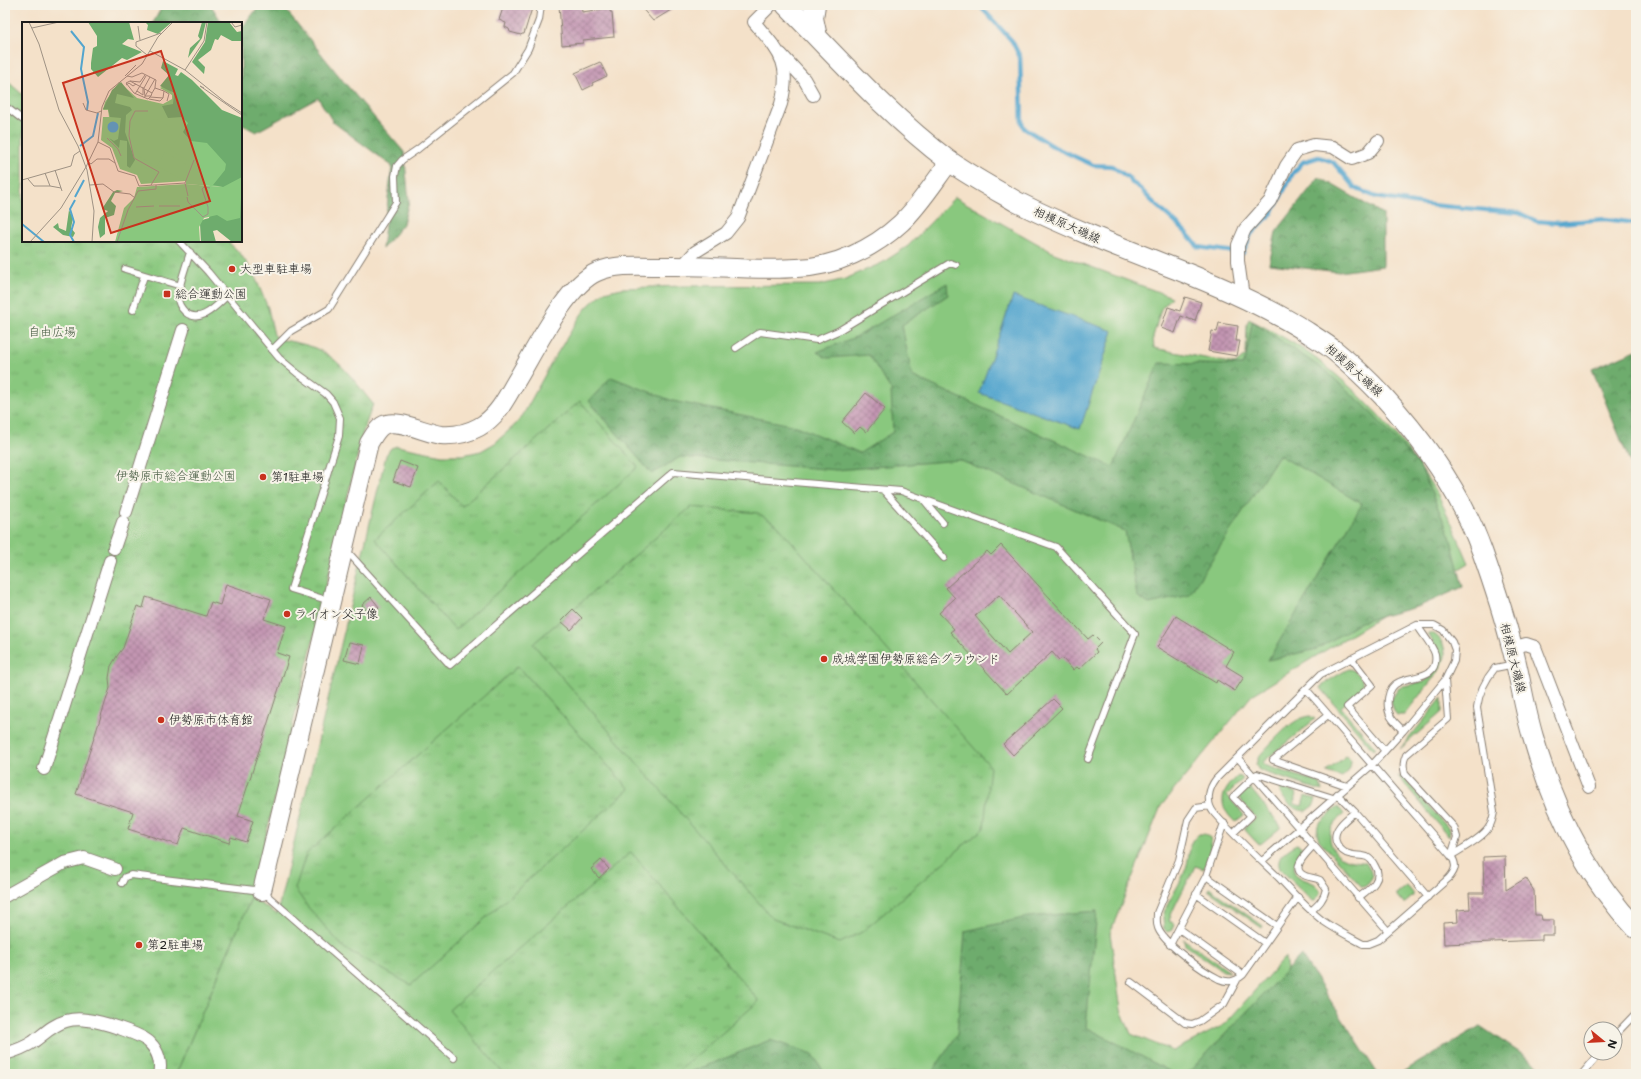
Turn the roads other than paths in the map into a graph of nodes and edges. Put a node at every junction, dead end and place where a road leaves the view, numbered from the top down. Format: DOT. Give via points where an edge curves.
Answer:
graph roads {
  1 [pos="541,5"];
  2 [pos="771,5"];
  3 [pos="786,5"];
  4 [pos="815,5"];
  5 [pos="817,37"];
  6 [pos="780,53"];
  7 [pos="813,95"];
  8 [pos="5,106"];
  9 [pos="22,119"];
  10 [pos="1378,141"];
  11 [pos="950,161"];
  12 [pos="180,242"];
  13 [pos="190,252"];
  14 [pos="956,265"];
  15 [pos="682,266"];
  16 [pos="125,270"];
  17 [pos="144,276"];
  18 [pos="181,286"];
  19 [pos="227,296"];
  20 [pos="1243,297"];
  21 [pos="133,310"];
  22 [pos="183,330"];
  23 [pos="736,348"];
  24 [pos="272,350"];
  25 [pos="883,490"];
  26 [pos="924,500"];
  27 [pos="943,523"];
  28 [pos="114,548"];
  29 [pos="344,549"];
  30 [pos="944,558"];
  31 [pos="110,561"];
  32 [pos="331,602"];
  33 [pos="1417,625"];
  34 [pos="1514,656"];
  35 [pos="1352,658"];
  36 [pos="1445,680"];
  37 [pos="1307,690"];
  38 [pos="1328,716"];
  39 [pos="1403,731"];
  40 [pos="1385,751"];
  41 [pos="1238,758"];
  42 [pos="1088,759"];
  43 [pos="1372,765"];
  44 [pos="44,769"];
  45 [pos="1254,777"];
  46 [pos="1347,786"];
  47 [pos="1589,787"];
  48 [pos="1335,796"];
  49 [pos="1210,806"];
  50 [pos="1355,812"];
  51 [pos="1224,823"];
  52 [pos="1298,828"];
  53 [pos="1233,833"];
  54 [pos="1313,846"];
  55 [pos="1450,856"];
  56 [pos="1262,861"];
  57 [pos="115,869"];
  58 [pos="1206,876"];
  59 [pos="122,883"];
  60 [pos="262,891"];
  61 [pos="1196,894"];
  62 [pos="5,896"];
  63 [pos="1428,896"];
  64 [pos="1298,897"];
  65 [pos="1358,898"];
  66 [pos="1311,911"];
  67 [pos="1277,926"];
  68 [pos="1636,928"];
  69 [pos="1179,929"];
  70 [pos="1388,931"];
  71 [pos="1265,943"];
  72 [pos="1170,945"];
  73 [pos="1243,975"];
  74 [pos="1237,980"];
  75 [pos="1131,982"];
  76 [pos="1636,1013"];
  77 [pos="1623,1027"];
  78 [pos="5,1054"];
  79 [pos="454,1058"];
  80 [pos="1593,1061"];
  81 [pos="159,1074"];
  82 [pos="1582,1074"];
  1 -- 24 [label="lane" via="539,20 528,49 513,73 397,166 396,202 329,309 291,331"];
  2 -- 6 [label="street" via="754,22"];
  3 -- 5 [label="main road, 相模原大磯線"];
  4 -- 5 [label="main road" via="813,18"];
  5 -- 11 [label="main road, 相模原大磯線" via="876,97"];
  6 -- 7 [label="street" via="804,79"];
  6 -- 15 [label="street" via="786,86 738,218 726,233 695,252"];
  8 -- 9 [label="lane"];
  10 -- 20 [label="street" via="1368,153 1352,158 1333,147 1314,145 1297,150 1286,166 1270,201 1245,229 1238,245"];
  11 -- 15 [label="street" via="901,223 864,250 846,258 798,268"];
  11 -- 20 [label="main road, 相模原大磯線" via="983,183 1078,231"];
  12 -- 13 [label="lane"];
  13 -- 18 [label="lane"];
  13 -- 19 [label="lane"];
  14 -- 23 [label="lane" via="950,263 838,332 817,340 760,332"];
  15 -- 29 [label="street" via="619,267 605,269 585,278 558,311 500,409 478,428 454,435 442,435 394,422 376,431 369,443"];
  16 -- 17 [label="lane"];
  17 -- 18 [label="lane"];
  17 -- 21 [label="lane"];
  18 -- 19 [label="lane" via="179,303 190,315 204,314"];
  19 -- 24 [label="lane"];
  20 -- 34 [label="main road, 相模原大磯線" via="1282,316 1333,349 1381,394 1421,439 1454,488 1482,550"];
  22 -- 28 [label="street"];
  24 -- 32 [label="lane" via="297,374 326,394 338,410 340,418 339,436 291,589"];
  25 -- 26 [label="lane" via="901,491"];
  25 -- 29 [label="lane" via="674,472 450,665"];
  25 -- 30 [label="lane"];
  26 -- 27 [label="lane"];
  26 -- 42 [label="lane" via="1056,547 1134,634"];
  29 -- 32 [label="street"];
  31 -- 44 [label="street"];
  32 -- 60 [label="street"];
  33 -- 35 [label="lane"];
  33 -- 36 [label="lane" via="1434,625 1443,630 1452,642 1455,650 1454,661"];
  33 -- 39 [label="lane" via="1434,652 1435,660 1426,675 1398,682 1388,695 1391,717"];
  34 -- 47 [label="street" via="1526,644 1535,647"];
  34 -- 55 [label="lane" via="1495,668 1485,682 1478,700 1477,708 1494,812 1492,819 1485,833"];
  34 -- 68 [label="main road, 相模原大磯線" via="1533,738 1553,797 1604,890"];
  35 -- 37 [label="lane" via="1321,674"];
  35 -- 40 [label="lane" via="1372,685 1347,707"];
  36 -- 39 [label="lane"];
  36 -- 55 [label="lane" via="1448,719 1406,755 1403,767 1405,774 1454,827 1457,837"];
  37 -- 38 [label="lane"];
  37 -- 41 [label="lane"];
  38 -- 43 [label="lane"];
  38 -- 46 [label="lane" via="1273,760"];
  39 -- 40 [label="lane"];
  40 -- 43 [label="lane"];
  41 -- 45 [label="lane"];
  41 -- 49 [label="lane" via="1211,785"];
  43 -- 46 [label="lane"];
  43 -- 55 [label="lane"];
  45 -- 48 [label="lane" via="1257,774"];
  45 -- 52 [label="lane"];
  45 -- 53 [label="lane" via="1233,797 1251,816"];
  46 -- 48 [label="lane"];
  48 -- 50 [label="lane"];
  48 -- 52 [label="lane"];
  49 -- 51 [label="lane"];
  49 -- 72 [label="lane" via="1196,808 1188,820 1179,860 1157,913 1158,928"];
  50 -- 63 [label="lane"];
  50 -- 65 [label="lane" via="1336,833 1336,841 1340,850 1347,854 1366,857 1377,868 1378,874 1376,882"];
  51 -- 53 [label="lane"];
  51 -- 58 [label="lane"];
  52 -- 54 [label="lane"];
  52 -- 56 [label="lane"];
  53 -- 56 [label="lane"];
  54 -- 65 [label="lane"];
  54 -- 66 [label="lane" via="1298,870 1301,874 1320,880 1326,889 1320,902"];
  55 -- 63 [label="lane" via="1456,867 1455,871"];
  56 -- 64 [label="lane"];
  57 -- 62 [label="street" via="84,858 64,863"];
  58 -- 61 [label="lane"];
  58 -- 67 [label="lane"];
  59 -- 60 [label="lane" via="125,877 131,876"];
  60 -- 79 [label="lane"];
  61 -- 69 [label="lane"];
  61 -- 71 [label="lane"];
  63 -- 70 [label="lane"];
  64 -- 66 [label="lane"];
  64 -- 67 [label="lane"];
  65 -- 70 [label="lane"];
  66 -- 70 [label="lane" via="1363,944 1373,943"];
  67 -- 71 [label="lane"];
  69 -- 72 [label="lane"];
  69 -- 73 [label="lane"];
  71 -- 73 [label="lane"];
  72 -- 74 [label="lane" via="1219,979 1229,982"];
  73 -- 74 [label="lane"];
  74 -- 75 [label="lane" via="1224,1004 1200,1022 1192,1024 1184,1022"];
  76 -- 77 [label="lane"];
  78 -- 81 [label="street" via="24,1047 60,1023 69,1020 88,1020 150,1042 160,1062"];
  80 -- 82 [label="lane"];
}
